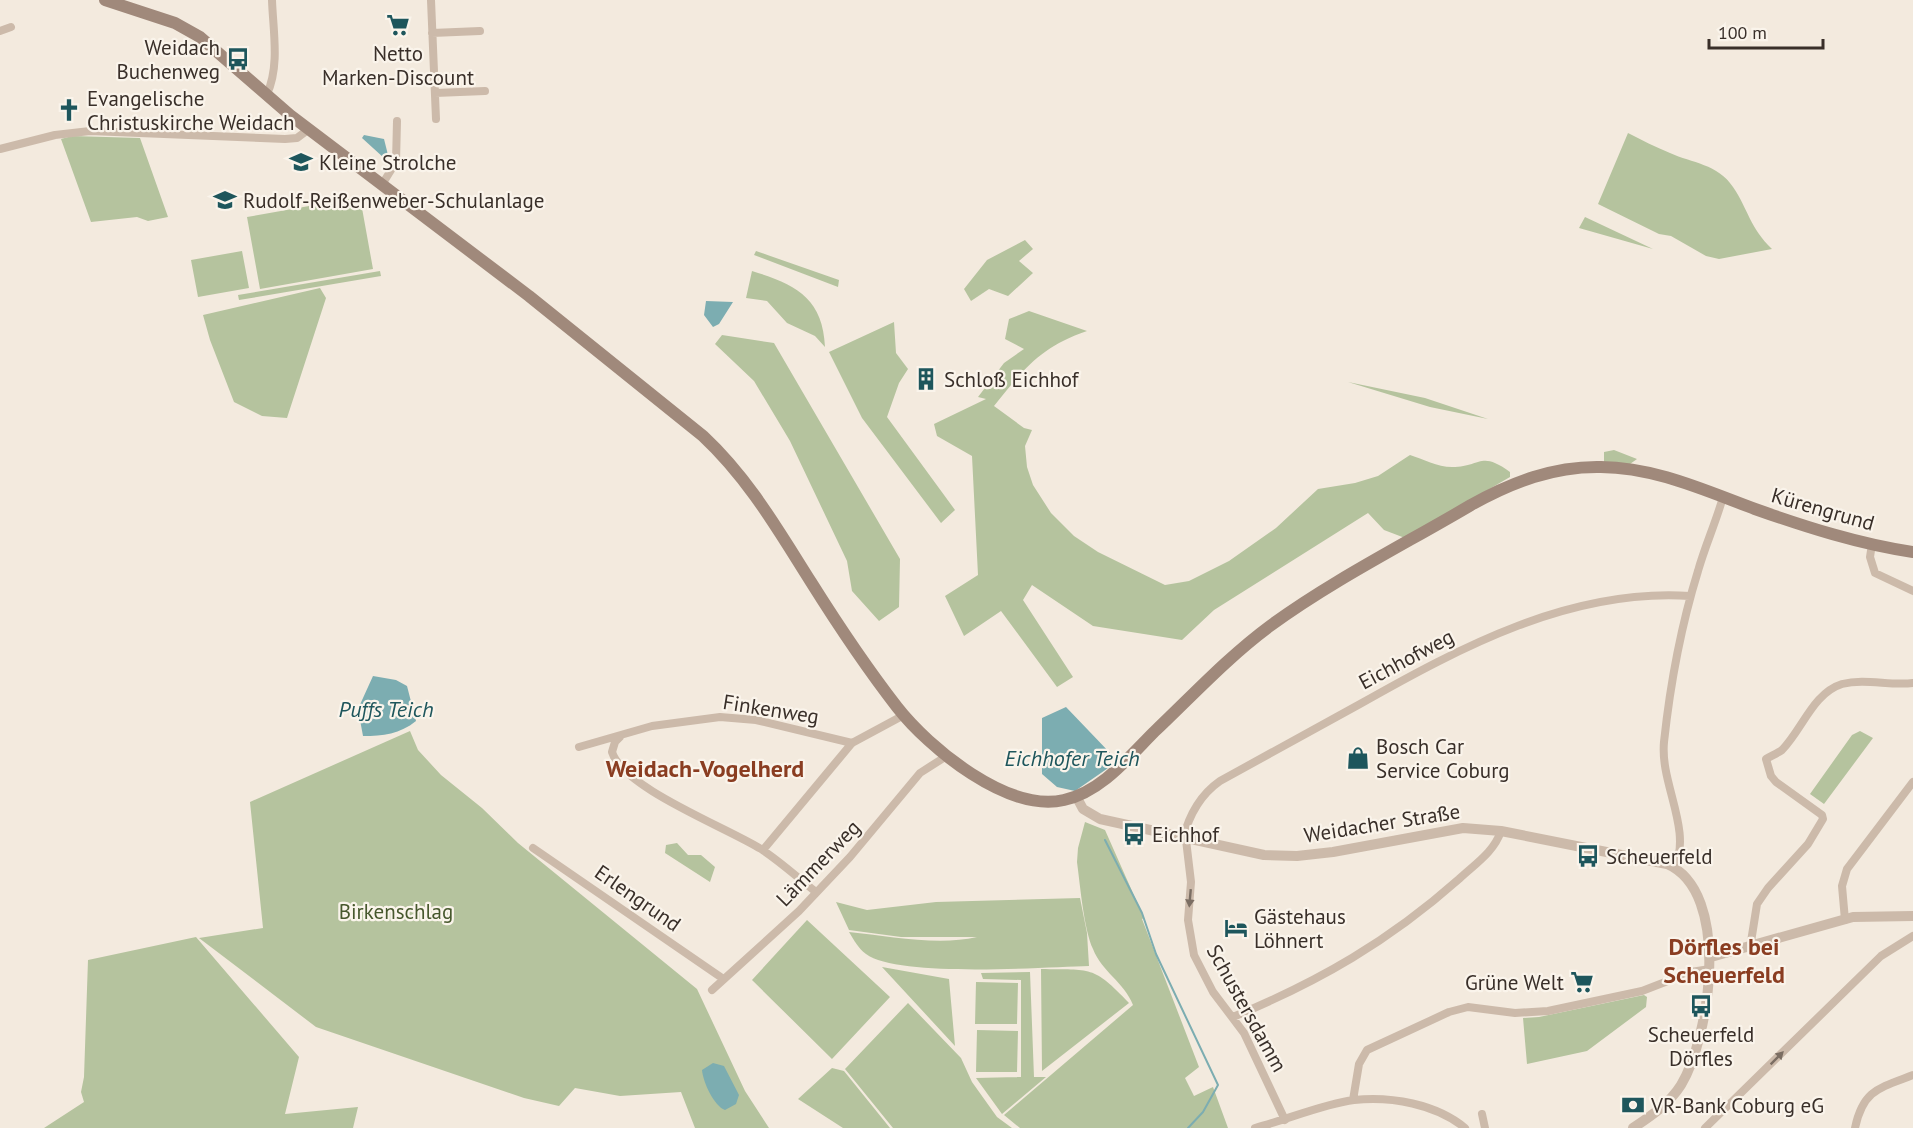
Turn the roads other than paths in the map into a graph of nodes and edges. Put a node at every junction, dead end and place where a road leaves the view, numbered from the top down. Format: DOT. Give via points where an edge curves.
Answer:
graph roads {
  1 [pos="105,0"];
  2 [pos="272,0"];
  3 [pos="430,0"];
  4 [pos="11,27"];
  5 [pos="0,31"];
  6 [pos="480,31"];
  7 [pos="432,33"];
  8 [pos="485,91"];
  9 [pos="435,93"];
  10 [pos="267,94"];
  11 [pos="436,119"];
  12 [pos="397,121"];
  13 [pos="309,129"];
  14 [pos="0,149"];
  15 [pos="383,183"];
  16 [pos="1724,497"];
  17 [pos="1872,544"];
  18 [pos="1913,552"];
  19 [pos="1913,591"];
  20 [pos="1690,596"];
  21 [pos="1913,683"];
  22 [pos="904,715"];
  23 [pos="620,736"];
  24 [pos="852,743"];
  25 [pos="579,747"];
  26 [pos="945,757"];
  27 [pos="1913,782"];
  28 [pos="1076,796"];
  29 [pos="1501,831"];
  30 [pos="1185,839"];
  31 [pos="533,848"];
  32 [pos="762,850"];
  33 [pos="1675,868"];
  34 [pos="816,892"];
  35 [pos="1913,916"];
  36 [pos="1845,920"];
  37 [pos="1913,936"];
  38 [pos="1750,948"];
  39 [pos="1711,963"];
  40 [pos="722,978"];
  41 [pos="712,990"];
  42 [pos="1233,1017"];
  43 [pos="1913,1075"];
  44 [pos="1353,1100"];
  45 [pos="1482,1114"];
  46 [pos="1285,1120"];
  47 [pos="1255,1128"];
  48 [pos="1465,1128"];
  49 [pos="1485,1128"];
  50 [pos="1633,1128"];
  51 [pos="1705,1128"];
  52 [pos="1855,1128"];
  1 -- 10 [label="main road" via="188,30"];
  2 -- 10 [label="street" via="274,62"];
  3 -- 7 [label="street"];
  4 -- 5 [label="street"];
  6 -- 7 [label="street"];
  7 -- 9 [label="street"];
  8 -- 9 [label="street"];
  9 -- 11 [label="street"];
  10 -- 13 [label="main road"];
  12 -- 15 [label="street" via="396,162"];
  13 -- 14 [label="street" via="301,136 285,139 81,132"];
  13 -- 15 [label="main road"];
  15 -- 22 [label="main road" via="607,357 728,459 771,516 828,609"];
  16 -- 17 [label="main road, Kürengrund" via="1808,527"];
  16 -- 20 [label="street"];
  16 -- 28 [label="main road, Kürengrund" via="1644,471 1603,467 1557,471 1509,485 1290,613 1246,645 1119,766"];
  17 -- 18 [label="main road, Kürengrund"];
  17 -- 19 [label="street" via="1870,557 1875,573"];
  20 -- 30 [label="street, Eichhofweg" via="1633,598 1559,613 1518,625 1451,654 1220,781 1202,798 1186,826"];
  20 -- 33 [label="street" via="1664,744 1667,778 1682,841"];
  21 -- 38 [label="street" via="1861,682 1835,687 1819,701 1782,750 1766,759 1776,782 1823,819 1808,844 1757,904"];
  22 -- 24 [label="street"];
  22 -- 26 [label="main road"];
  23 -- 24 [label="street, Finkenweg" via="674,722 739,717"];
  23 -- 25 [label="street, Finkenweg"];
  23 -- 32 [label="street" via="612,752 624,771 656,793"];
  24 -- 32 [label="street"];
  26 -- 28 [label="main road" via="988,782 1023,796 1052,802"];
  26 -- 34 [label="street, Lämmerweg" via="920,772 873,831"];
  27 -- 36 [label="street" via="1846,869 1842,886"];
  28 -- 30 [label="street, Weidacher Straße" via="1083,809 1100,819"];
  29 -- 30 [label="street, Weidacher Straße" via="1452,829 1297,856 1241,852"];
  29 -- 33 [label="street, Weidacher Straße"];
  29 -- 42 [label="street" via="1493,848 1390,936 1338,969"];
  30 -- 42 [label="street, Schustersdamm, one-way" via="1191,867 1188,934 1213,992"];
  31 -- 40 [label="street, Erlengrund"];
  32 -- 34 [label="street"];
  33 -- 39 [label="street" via="1685,875 1696,896"];
  34 -- 40 [label="street, Lämmerweg"];
  35 -- 36 [label="street" via="1872,915"];
  36 -- 38 [label="street"];
  51 -- 37 [label="street, one-way" via="1881,956"];
  38 -- 39 [label="street"];
  39 -- 44 [label="street" via="1642,991 1539,1012 1468,1007 1449,1011 1367,1050 1359,1064"];
  39 -- 50 [label="street" via="1698,1040 1687,1074 1665,1104"];
  40 -- 41 [label="street, Lämmerweg"];
  42 -- 46 [label="street, Schustersdamm"];
  43 -- 52 [label="street" via="1870,1093"];
  44 -- 46 [label="street"];
  44 -- 48 [label="street" via="1425,1107"];
  45 -- 49 [label="street"];
  46 -- 47 [label="street"];
}
